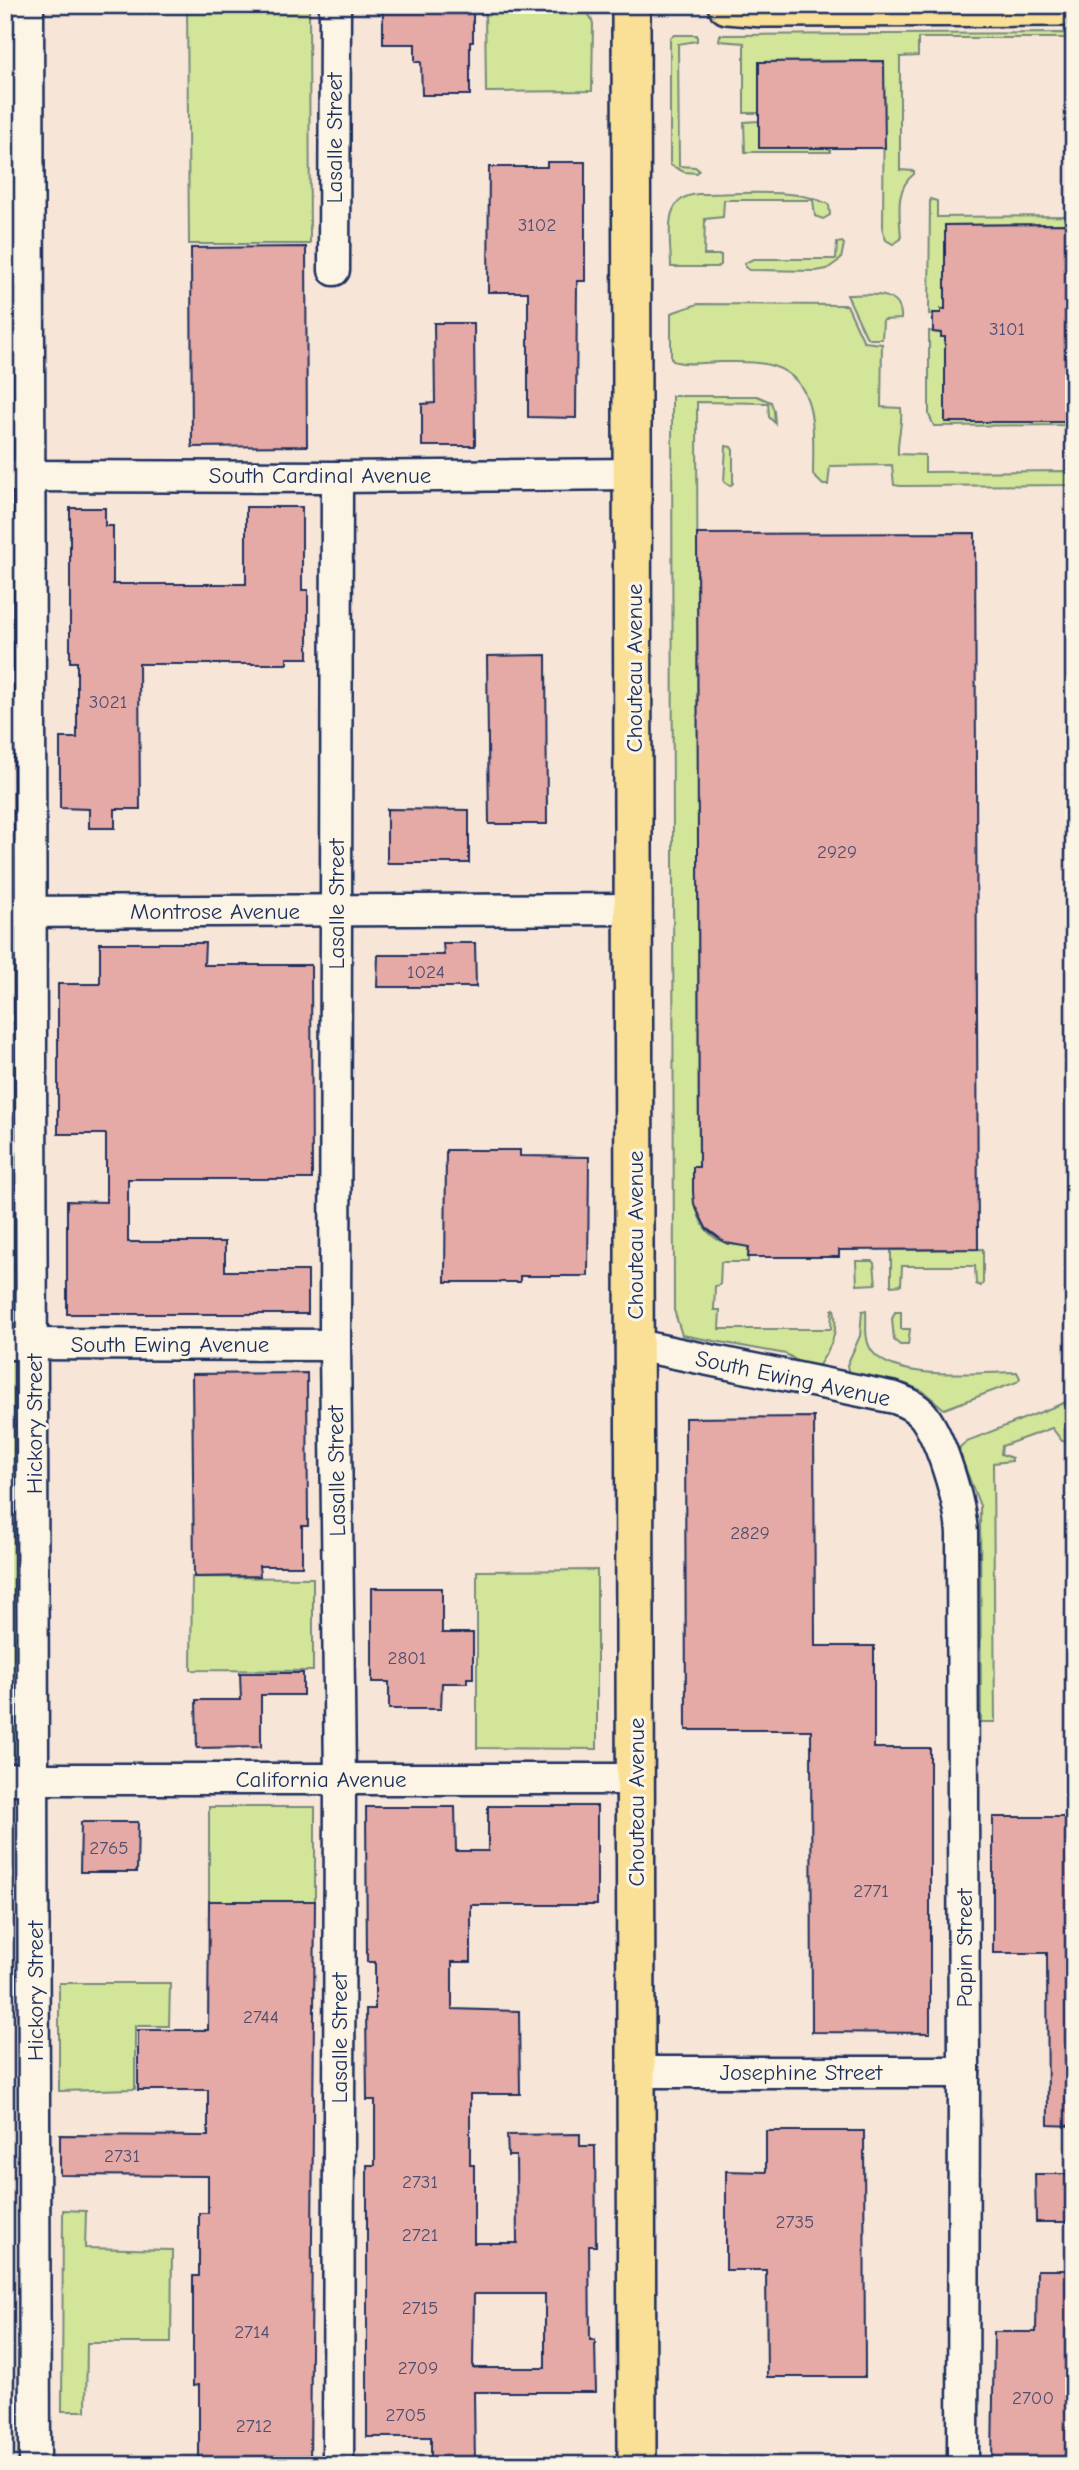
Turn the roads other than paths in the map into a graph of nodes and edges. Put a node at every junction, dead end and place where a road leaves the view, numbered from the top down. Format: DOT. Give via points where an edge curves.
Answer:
graph roads {
  1 [pos="28,5"];
  2 [pos="334,5"];
  3 [pos="631,5"];
  4 [pos="727,5"];
  5 [pos="1074,7"];
  6 [pos="334,270"];
  7 [pos="634,474"];
  8 [pos="18,476"];
  9 [pos="338,477"];
  10 [pos="634,909"];
  11 [pos="336,910"];
  12 [pos="19,912"];
  13 [pos="19,1344"];
  14 [pos="335,1345"];
  15 [pos="636,1345"];
  16 [pos="934,1436"];
  17 [pos="20,1779"];
  18 [pos="340,1779"];
  19 [pos="637,1779"];
  20 [pos="637,2072"];
  21 [pos="964,2072"];
  22 [pos="35,2465"];
  23 [pos="338,2465"];
  24 [pos="637,2465"];
  25 [pos="963,2465"];
  1 -- 8 [label="street, Hickory Street"];
  2 -- 6 [label="street, Lasalle Street"];
  3 -- 7 [label="main road, Chouteau Avenue"];
  4 -- 5 [label="main road"];
  7 -- 9 [label="street, South Cardinal Avenue"];
  7 -- 10 [label="main road, Chouteau Avenue"];
  8 -- 9 [label="street, South Cardinal Avenue"];
  8 -- 12 [label="street, Hickory Street"];
  9 -- 11 [label="street, Lasalle Street"];
  10 -- 11 [label="street, Montrose Avenue"];
  10 -- 15 [label="main road, Chouteau Avenue"];
  11 -- 12 [label="street, Montrose Avenue"];
  11 -- 14 [label="street, Lasalle Street"];
  12 -- 13 [label="street, Hickory Street"];
  13 -- 14 [label="street, South Ewing Avenue"];
  13 -- 17 [label="street, Hickory Street"];
  14 -- 18 [label="street, Lasalle Street"];
  15 -- 16 [label="street, South Ewing Avenue" via="895,1398 922,1414"];
  15 -- 19 [label="main road, Chouteau Avenue"];
  16 -- 21 [label="street, Papin Street" via="955,1490 962,1533"];
  17 -- 18 [label="street, California Avenue"];
  17 -- 22 [label="street, Hickory Street"];
  18 -- 19 [label="street, California Avenue"];
  18 -- 23 [label="street, Lasalle Street"];
  19 -- 20 [label="main road, Chouteau Avenue"];
  20 -- 21 [label="street, Josephine Street"];
  20 -- 24 [label="main road, Chouteau Avenue"];
  21 -- 25 [label="street, Papin Street"];
}
